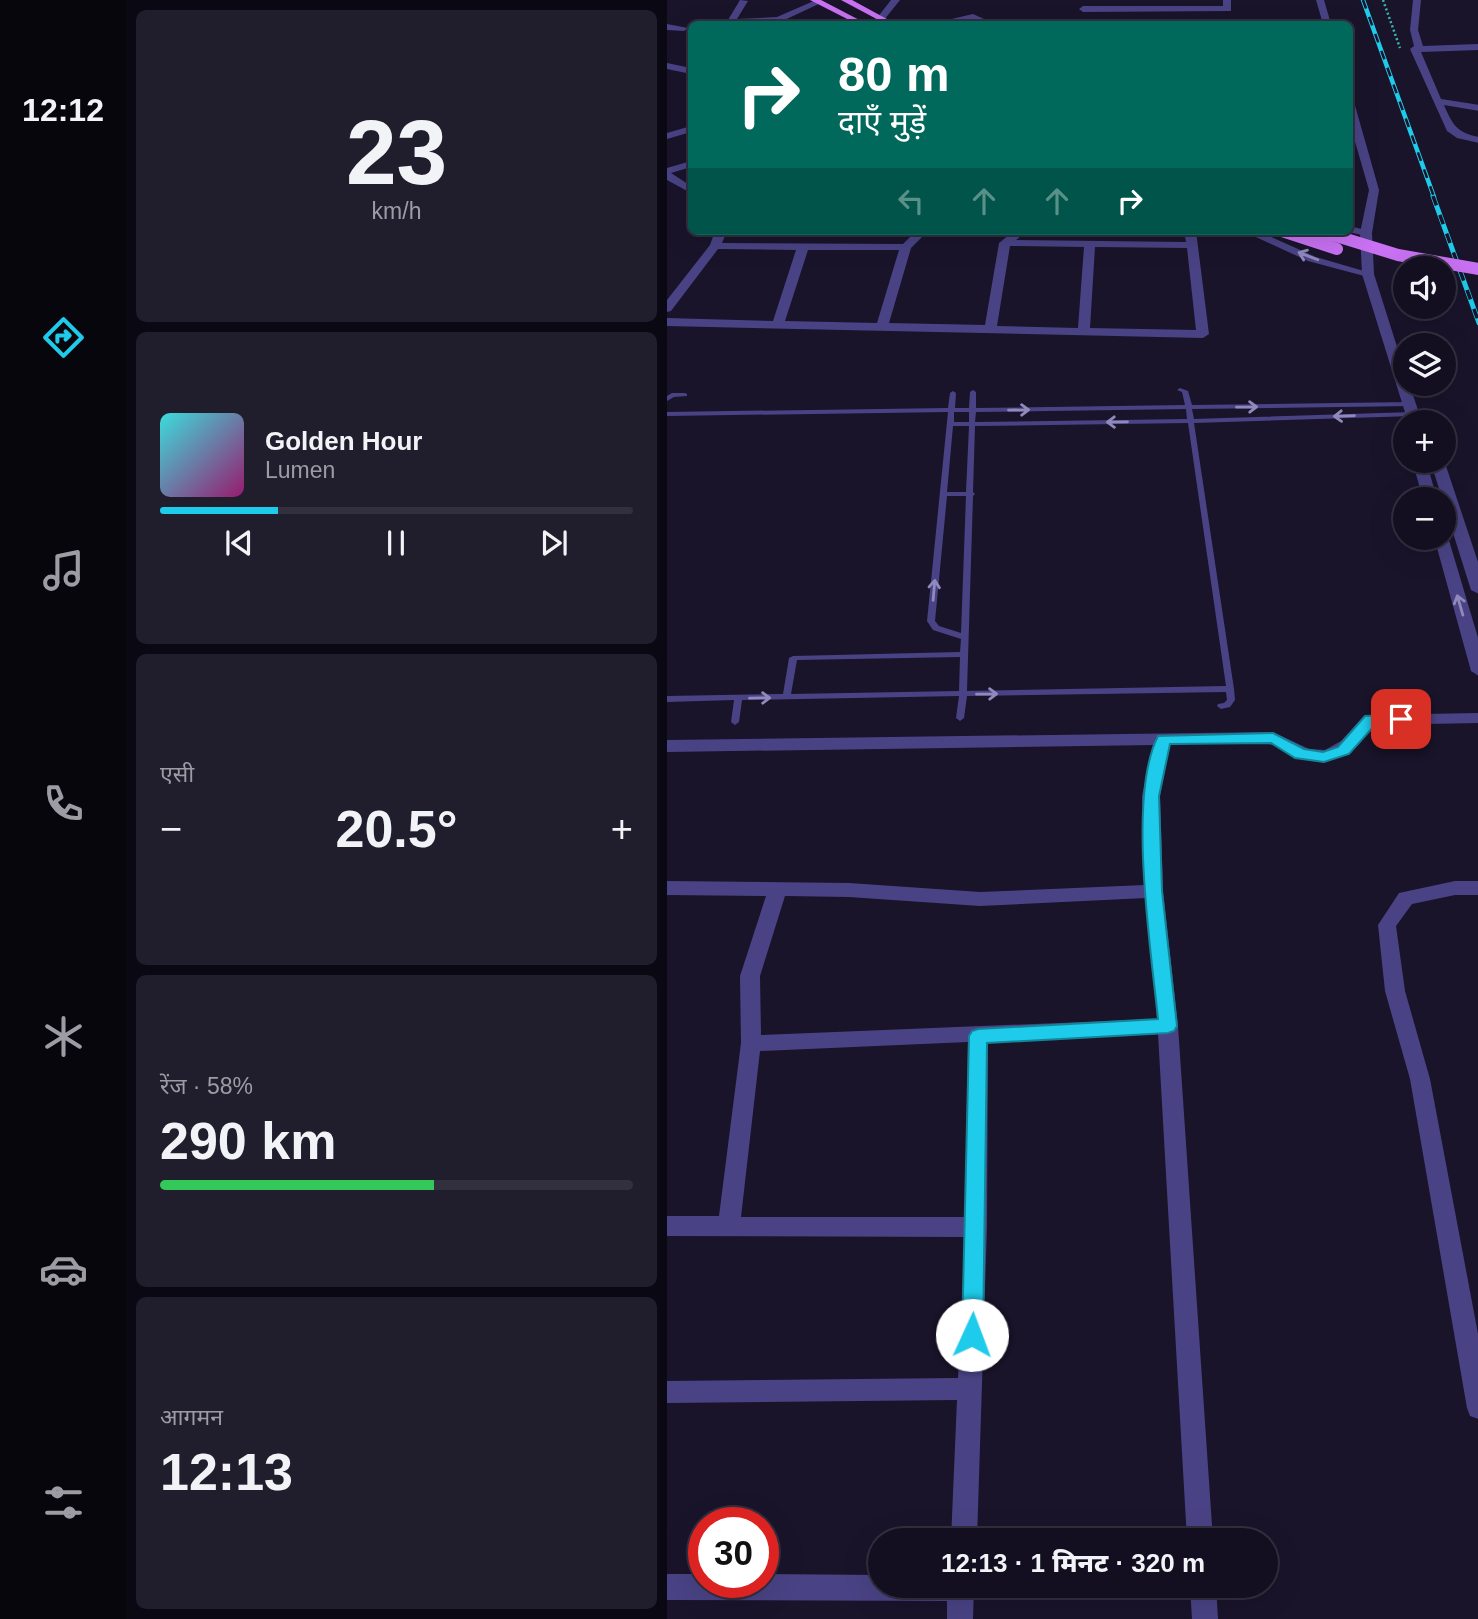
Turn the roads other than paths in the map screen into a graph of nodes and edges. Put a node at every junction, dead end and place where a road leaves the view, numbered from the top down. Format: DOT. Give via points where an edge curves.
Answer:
graph roads {
  1 [pos="845,0"];
  2 [pos="896,0"];
  3 [pos="1227,0"];
  4 [pos="1320,0"];
  5 [pos="1417,0"];
  6 [pos="744,1"];
  7 [pos="817,1"];
  8 [pos="1084,5"];
  9 [pos="881,18"];
  10 [pos="728,21"];
  11 [pos="761,21"];
  12 [pos="857,21"];
  13 [pos="886,21"];
  14 [pos="951,21"];
  15 [pos="983,21"];
  16 [pos="1326,21"];
  17 [pos="667,27"];
  18 [pos="684,28"];
  19 [pos="1418,47"];
  20 [pos="1478,47"];
  21 [pos="667,66"];
  22 [pos="688,70"];
  23 [pos="1437,101"];
  24 [pos="1478,108"];
  25 [pos="1353,116"];
  26 [pos="688,130"];
  27 [pos="668,135"];
  28 [pos="1478,141"];
  29 [pos="688,165"];
  30 [pos="667,173"];
  31 [pos="688,188"];
  32 [pos="1353,230"];
  33 [pos="1366,233"];
  34 [pos="719,235"];
  35 [pos="918,235"];
  36 [pos="1016,235"];
  37 [pos="1191,235"];
  38 [pos="1258,235"];
  39 [pos="1294,235"];
  40 [pos="1331,235"];
  41 [pos="1005,243"];
  42 [pos="1090,244"];
  43 [pos="1192,245"];
  44 [pos="715,246"];
  45 [pos="803,247"];
  46 [pos="906,247"];
  47 [pos="1393,264"];
  48 [pos="1478,269"];
  49 [pos="1368,274"];
  50 [pos="1456,275"];
  51 [pos="1478,278"];
  52 [pos="667,308"];
  53 [pos="667,322"];
  54 [pos="778,325"];
  55 [pos="882,327"];
  56 [pos="990,329"];
  57 [pos="1083,331"];
  58 [pos="1180,390"];
  59 [pos="973,392"];
  60 [pos="953,393"];
  61 [pos="685,395"];
  62 [pos="667,399"];
  63 [pos="1189,408"];
  64 [pos="1412,410"];
  65 [pos="951,411"];
  66 [pos="972,411"];
  67 [pos="1393,413"];
  68 [pos="667,414"];
  69 [pos="1393,414"];
  70 [pos="1190,421"];
  71 [pos="971,423"];
  72 [pos="950,424"];
  73 [pos="1441,473"];
  74 [pos="943,494"];
  75 [pos="971,494"];
  76 [pos="1445,550"];
  77 [pos="1478,590"];
  78 [pos="964,637"];
  79 [pos="963,654"];
  80 [pos="1478,671"];
  81 [pos="1230,690"];
  82 [pos="963,694"];
  83 [pos="787,697"];
  84 [pos="738,698"];
  85 [pos="667,699"];
  86 [pos="1221,706"];
  87 [pos="960,718"];
  88 [pos="1478,718"];
  89 [pos="735,722"];
  90 [pos="1163,739"];
  91 [pos="667,747"];
  92 [pos="667,888"];
  93 [pos="778,888"];
  94 [pos="1478,888"];
  95 [pos="1154,891"];
  96 [pos="1168,1026"];
  97 [pos="978,1036"];
  98 [pos="751,1043"];
  99 [pos="729,1224"];
  100 [pos="667,1226"];
  101 [pos="976,1227"];
  102 [pos="970,1389"];
  103 [pos="667,1392"];
  104 [pos="1478,1408"];
  105 [pos="964,1528"];
  106 [pos="1199,1528"];
  107 [pos="667,1587"];
  108 [pos="868,1587"];
  109 [pos="961,1598"];
  110 [pos="1204,1598"];
  111 [pos="960,1619"];
  112 [pos="1205,1619"];
  1 -- 9 [label="main road"];
  2 -- 9 [label="street"];
  3 -- 8 [label="street" via="1228,9"];
  4 -- 16 [label="street"];
  5 -- 19 [label="street" via="1414,30"];
  6 -- 10 [label="street"];
  7 -- 11 [label="street" via="778,20"];
  7 -- 12 [label="main road"];
  9 -- 13 [label="main road"];
  14 -- 15 [label="street" via="973,17"];
  17 -- 18 [label="street"];
  19 -- 20 [label="street"];
  19 -- 23 [label="street" via="1418,60"];
  21 -- 22 [label="street"];
  23 -- 24 [label="street"];
  23 -- 28 [label="street" via="1450,131"];
  25 -- 33 [label="street" via="1375,190"];
  26 -- 27 [label="street"];
  29 -- 30 [label="street"];
  30 -- 31 [label="street"];
  32 -- 33 [label="street"];
  33 -- 49 [label="street"];
  34 -- 44 [label="street"];
  35 -- 46 [label="street"];
  36 -- 41 [label="street"];
  37 -- 43 [label="street"];
  49 -- 38 [label="street, one-way" via="1312,259"];
  39 -- 47 [label="main road, bridge"];
  40 -- 48 [label="main road, bridge" via="1409,257"];
  41 -- 42 [label="street"];
  41 -- 56 [label="street"];
  42 -- 43 [label="street"];
  42 -- 57 [label="street"];
  43 -- 57 [label="street" via="1203,334"];
  44 -- 45 [label="street"];
  44 -- 52 [label="street"];
  45 -- 46 [label="street"];
  45 -- 54 [label="street"];
  46 -- 55 [label="street"];
  49 -- 64 [label="street"];
  50 -- 51 [label="main road"];
  53 -- 54 [label="street"];
  54 -- 55 [label="street"];
  55 -- 56 [label="street"];
  56 -- 57 [label="street"];
  58 -- 63 [label="lane" via="1185,391"];
  59 -- 66 [label="lane"];
  60 -- 65 [label="lane"];
  61 -- 62 [label="lane"];
  66 -- 63 [label="lane, one-way"];
  63 -- 67 [label="lane, one-way"];
  63 -- 70 [label="lane"];
  65 -- 66 [label="lane"];
  65 -- 68 [label="lane"];
  65 -- 72 [label="lane"];
  66 -- 71 [label="lane"];
  69 -- 70 [label="lane, one-way"];
  70 -- 71 [label="lane, one-way"];
  70 -- 81 [label="lane"];
  71 -- 72 [label="lane"];
  71 -- 75 [label="lane"];
  72 -- 74 [label="lane"];
  73 -- 77 [label="street"];
  74 -- 75 [label="lane"];
  78 -- 74 [label="lane, one-way" via="936,628 931,621"];
  75 -- 78 [label="lane"];
  80 -- 76 [label="street, one-way"];
  78 -- 79 [label="lane"];
  79 -- 82 [label="lane"];
  79 -- 83 [label="lane" via="794,657"];
  82 -- 81 [label="lane, one-way"];
  81 -- 86 [label="lane" via="1231,699"];
  82 -- 83 [label="lane"];
  82 -- 87 [label="lane"];
  84 -- 83 [label="lane, one-way"];
  84 -- 85 [label="lane"];
  84 -- 89 [label="lane"];
  88 -- 90 [label="street" via="1371,720 1343,751 1324,757 1301,754 1273,738"];
  90 -- 91 [label="street"];
  90 -- 95 [label="street" via="1151,796"];
  92 -- 93 [label="street"];
  93 -- 95 [label="street" via="980,899"];
  93 -- 98 [label="street" via="750,976"];
  94 -- 104 [label="street" via="1406,898 1387,925 1395,990 1420,1079"];
  95 -- 96 [label="street"];
  96 -- 97 [label="street"];
  96 -- 106 [label="street"];
  97 -- 98 [label="street"];
  97 -- 101 [label="street"];
  98 -- 99 [label="street"];
  99 -- 100 [label="street"];
  99 -- 101 [label="street"];
  101 -- 102 [label="street"];
  102 -- 103 [label="street"];
  102 -- 105 [label="street"];
  107 -- 108 [label="street"];
  109 -- 111 [label="street"];
  110 -- 112 [label="street"];
}
